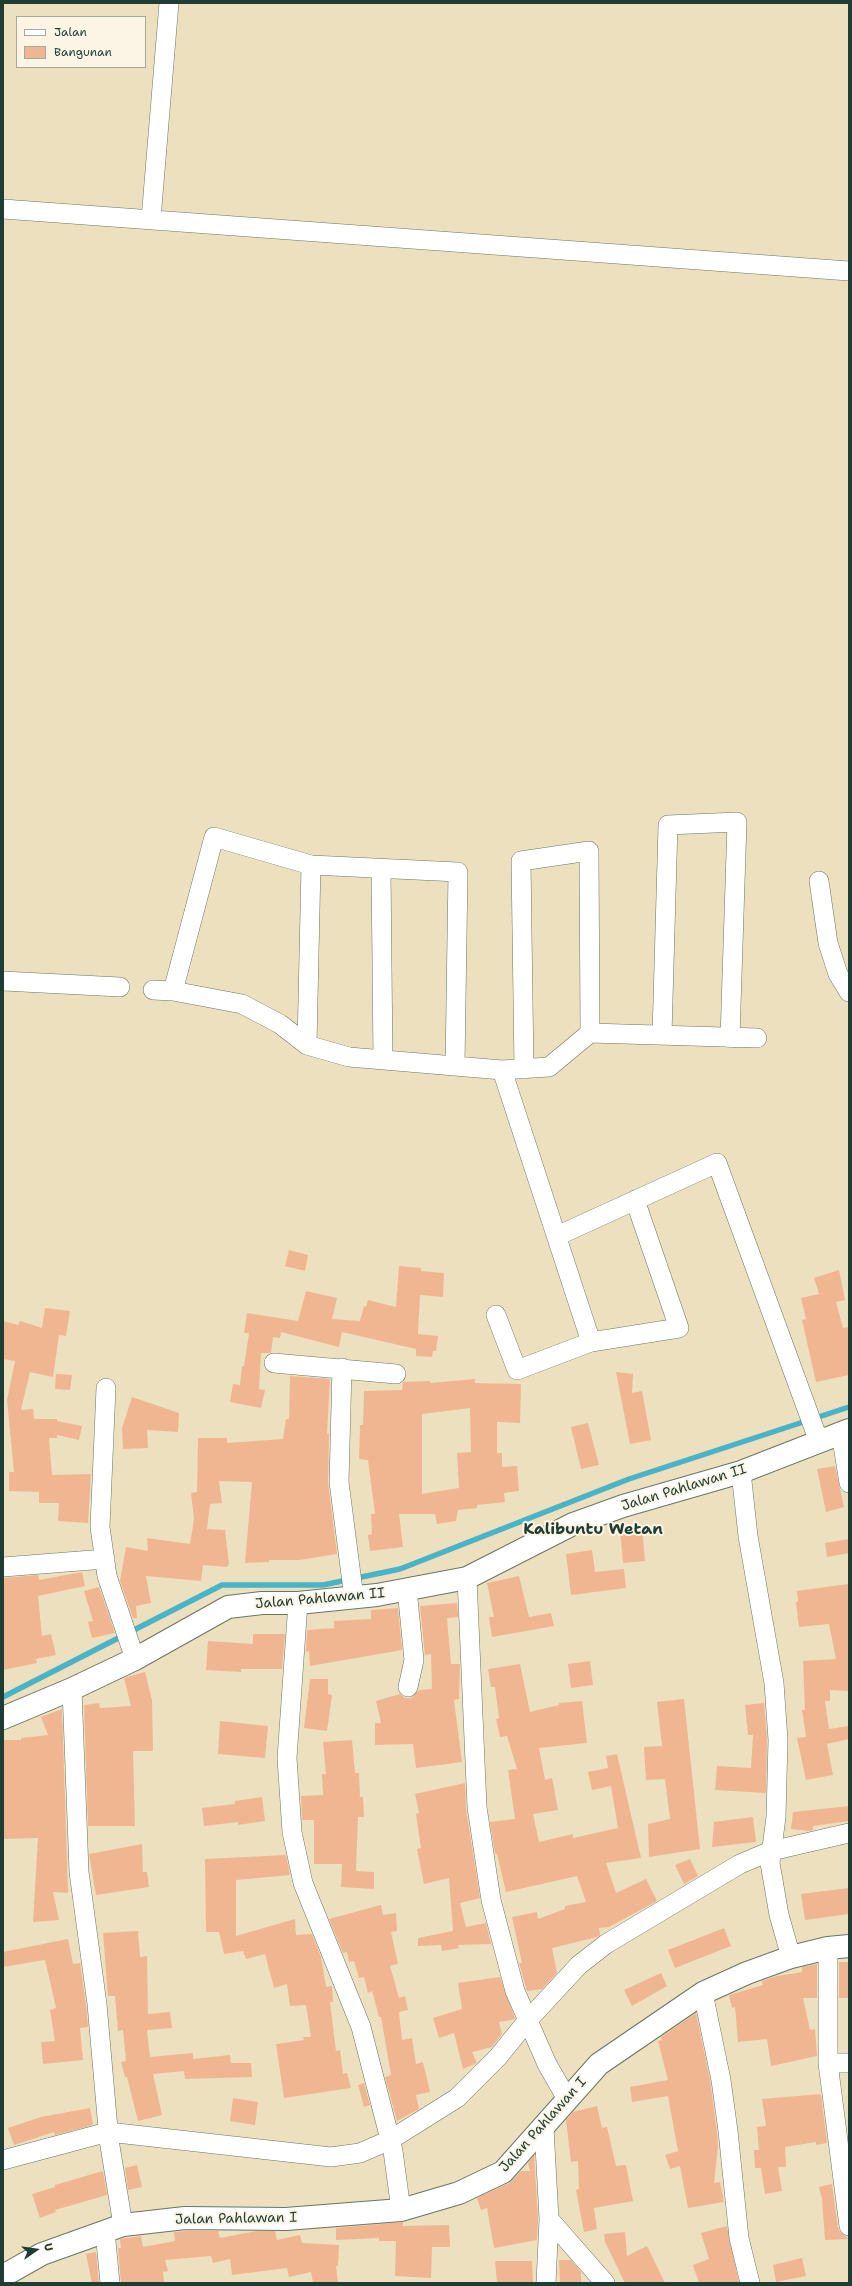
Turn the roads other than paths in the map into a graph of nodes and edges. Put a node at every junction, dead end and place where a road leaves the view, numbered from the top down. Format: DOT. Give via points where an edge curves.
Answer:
graph roads {
  1 [pos="169,3"];
  2 [pos="3,209"];
  3 [pos="151,219"];
  4 [pos="849,270"];
  5 [pos="311,865"];
  6 [pos="381,869"];
  7 [pos="819,881"];
  8 [pos="3,981"];
  9 [pos="120,987"];
  10 [pos="153,990"];
  11 [pos="173,991"];
  12 [pos="849,992"];
  13 [pos="590,1033"];
  14 [pos="662,1035"];
  15 [pos="730,1038"];
  16 [pos="757,1038"];
  17 [pos="307,1045"];
  18 [pos="383,1060"];
  19 [pos="455,1066"];
  20 [pos="524,1069"];
  21 [pos="502,1070"];
  22 [pos="635,1200"];
  23 [pos="557,1236"];
  24 [pos="496,1314"];
  25 [pos="591,1342"];
  26 [pos="274,1363"];
  27 [pos="342,1368"];
  28 [pos="396,1374"];
  29 [pos="106,1388"];
  30 [pos="845,1431"];
  31 [pos="819,1442"];
  32 [pos="741,1472"];
  33 [pos="849,1483"];
  34 [pos="105,1559"];
  35 [pos="3,1567"];
  36 [pos="467,1578"];
  37 [pos="407,1589"];
  38 [pos="353,1592"];
  39 [pos="298,1603"];
  40 [pos="133,1653"];
  41 [pos="408,1687"];
  42 [pos="72,1689"];
  43 [pos="3,1717"];
  44 [pos="849,1833"];
  45 [pos="770,1857"];
  46 [pos="849,1946"];
  47 [pos="828,1948"];
  48 [pos="791,1957"];
  49 [pos="703,1993"];
  50 [pos="530,2025"];
  51 [pos="828,2063"];
  52 [pos="849,2063"];
  53 [pos="567,2099"];
  54 [pos="544,2128"];
  55 [pos="109,2136"];
  56 [pos="392,2146"];
  57 [pos="3,2160"];
  58 [pos="400,2201"];
  59 [pos="549,2219"];
  60 [pos="849,2226"];
  61 [pos="114,2228"];
  62 [pos="3,2276"];
  63 [pos="110,2283"];
  64 [pos="546,2283"];
  65 [pos="605,2283"];
  66 [pos="750,2283"];
  1 -- 3 [label="street"];
  2 -- 3 [label="street"];
  3 -- 4 [label="street"];
  5 -- 6 [label="street"];
  5 -- 11 [label="street" via="214,837"];
  5 -- 17 [label="street"];
  6 -- 18 [label="street"];
  6 -- 19 [label="street" via="458,872"];
  7 -- 12 [label="street" via="828,943 838,974"];
  8 -- 9 [label="street"];
  10 -- 11 [label="street"];
  11 -- 17 [label="street" via="242,1004 280,1024"];
  13 -- 14 [label="street"];
  13 -- 20 [label="street" via="549,1067"];
  13 -- 20 [label="street" via="589,851 521,861"];
  14 -- 15 [label="street"];
  14 -- 15 [label="street" via="668,825 737,822"];
  15 -- 16 [label="street"];
  17 -- 18 [label="street" via="349,1057"];
  18 -- 19 [label="street"];
  19 -- 21 [label="street"];
  20 -- 21 [label="street"];
  21 -- 23 [label="street"];
  22 -- 23 [label="street"];
  22 -- 25 [label="street" via="679,1328"];
  22 -- 31 [label="street" via="717,1163"];
  23 -- 25 [label="street"];
  24 -- 25 [label="street" via="517,1370"];
  26 -- 27 [label="street"];
  27 -- 28 [label="street"];
  27 -- 38 [label="street" via="339,1482"];
  29 -- 34 [label="street" via="100,1527"];
  30 -- 31 [label="main road, Jalan Pahlawan II"];
  30 -- 33 [label="street"];
  31 -- 32 [label="main road, Jalan Pahlawan II"];
  32 -- 36 [label="main road, Jalan Pahlawan II" via="623,1506 572,1524"];
  32 -- 45 [label="street" via="748,1536 774,1683 778,1740 776,1817"];
  34 -- 35 [label="street"];
  34 -- 40 [label="street"];
  36 -- 37 [label="main road, Jalan Pahlawan II"];
  36 -- 50 [label="street" via="477,1807 491,1900 515,1991"];
  37 -- 38 [label="main road, Jalan Pahlawan II"];
  37 -- 41 [label="street" via="414,1660"];
  38 -- 39 [label="main road, Jalan Pahlawan II"];
  39 -- 40 [label="main road, Jalan Pahlawan II" via="262,1603 228,1607"];
  39 -- 56 [label="street" via="287,1758 292,1832 303,1883 362,2027"];
  40 -- 42 [label="main road, Jalan Pahlawan II"];
  42 -- 43 [label="main road, Jalan Pahlawan II"];
  42 -- 55 [label="street" via="79,1872 97,2004"];
  44 -- 45 [label="street"];
  45 -- 48 [label="street" via="779,1915"];
  45 -- 50 [label="street" via="740,1864 606,1944 579,1965"];
  46 -- 47 [label="main road, Jalan Pahlawan I"];
  47 -- 48 [label="main road, Jalan Pahlawan I"];
  47 -- 51 [label="street"];
  48 -- 49 [label="main road, Jalan Pahlawan I"];
  49 -- 53 [label="main road, Jalan Pahlawan I" via="599,2064"];
  49 -- 66 [label="street" via="721,2080 739,2238"];
  50 -- 53 [label="street" via="547,2064"];
  50 -- 56 [label="street" via="457,2098"];
  51 -- 52 [label="street"];
  51 -- 60 [label="street"];
  53 -- 54 [label="main road, Jalan Pahlawan I"];
  54 -- 58 [label="main road, Jalan Pahlawan I" via="503,2172 494,2177 459,2193"];
  54 -- 59 [label="street"];
  55 -- 56 [label="street" via="331,2157 354,2155"];
  55 -- 57 [label="street"];
  55 -- 61 [label="street" via="113,2165"];
  56 -- 58 [label="street"];
  58 -- 61 [label="main road, Jalan Pahlawan I" via="286,2219 185,2218"];
  59 -- 64 [label="street"];
  59 -- 65 [label="street"];
  61 -- 62 [label="main road, Jalan Pahlawan I" via="42,2254"];
  61 -- 63 [label="street"];
}
